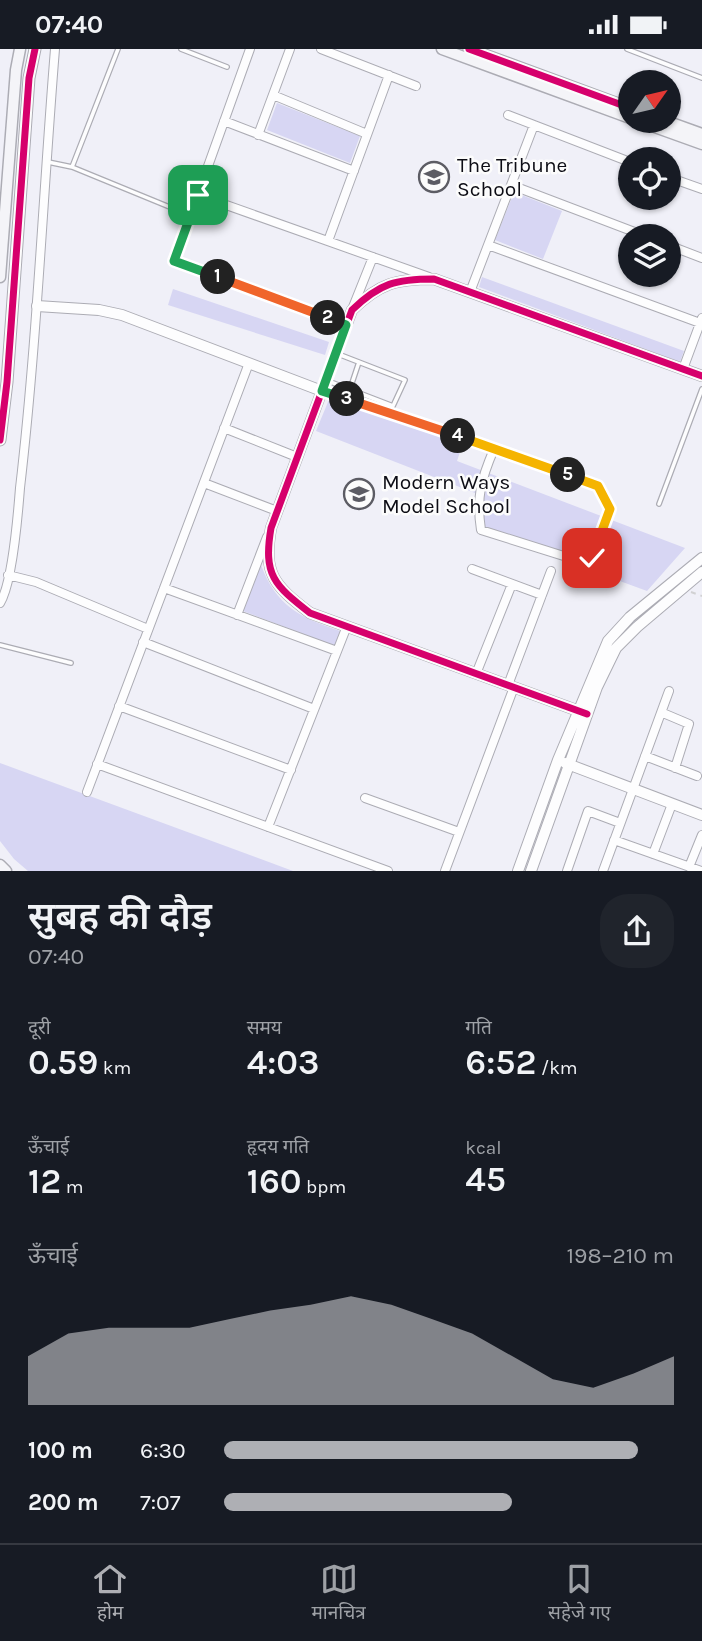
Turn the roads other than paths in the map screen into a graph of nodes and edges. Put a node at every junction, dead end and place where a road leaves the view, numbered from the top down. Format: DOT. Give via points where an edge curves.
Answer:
graph roads {
  1 [pos="20,49"];
  2 [pos="34,49"];
  3 [pos="55,49"];
  4 [pos="118,49"];
  5 [pos="181,49"];
  6 [pos="250,49"];
  7 [pos="290,49"];
  8 [pos="321,49"];
  9 [pos="442,49"];
  10 [pos="469,49"];
  11 [pos="626,49"];
  12 [pos="227,67"];
  13 [pos="388,75"];
  14 [pos="702,78"];
  15 [pos="416,86"];
  16 [pos="273,95"];
  17 [pos="618,104"];
  18 [pos="618,114"];
  19 [pos="508,115"];
  20 [pos="224,121"];
  21 [pos="534,125"];
  22 [pos="681,126"];
  23 [pos="671,133"];
  24 [pos="367,134"];
  25 [pos="702,134"];
  26 [pos="258,135"];
  27 [pos="702,144"];
  28 [pos="618,157"];
  29 [pos="48,162"];
  30 [pos="72,167"];
  31 [pos="354,171"];
  32 [pos="681,182"];
  33 [pos="511,185"];
  34 [pos="702,190"];
  35 [pos="198,195"];
  36 [pos="172,208"];
  37 [pos="618,226"];
  38 [pos="328,241"];
  39 [pos="488,245"];
  40 [pos="681,250"];
  41 [pos="373,257"];
  42 [pos="702,258"];
  43 [pos="0,277"];
  44 [pos="434,279"];
  45 [pos="470,292"];
  46 [pos="37,306"];
  47 [pos="352,310"];
  48 [pos="701,321"];
  49 [pos="346,325"];
  50 [pos="336,354"];
  51 [pos="359,362"];
  52 [pos="249,363"];
  53 [pos="683,369"];
  54 [pos="702,376"];
  55 [pos="326,380"];
  56 [pos="349,389"];
  57 [pos="702,389"];
  58 [pos="322,391"];
  59 [pos="224,428"];
  60 [pos="0,440"];
  61 [pos="494,449"];
  62 [pos="297,457"];
  63 [pos="204,483"];
  64 [pos="659,504"];
  65 [pos="277,511"];
  66 [pos="271,528"];
  67 [pos="702,558"];
  68 [pos="472,569"];
  69 [pos="551,571"];
  70 [pos="702,572"];
  71 [pos="9,575"];
  72 [pos="512,584"];
  73 [pos="164,588"];
  74 [pos="542,595"];
  75 [pos="2,600"];
  76 [pos="0,611"];
  77 [pos="237,615"];
  78 [pos="347,626"];
  79 [pos="148,629"];
  80 [pos="144,642"];
  81 [pos="0,645"];
  82 [pos="337,651"];
  83 [pos="71,663"];
  84 [pos="476,674"];
  85 [pos="511,686"];
  86 [pos="670,691"];
  87 [pos="119,706"];
  88 [pos="314,709"];
  89 [pos="582,713"];
  90 [pos="663,713"];
  91 [pos="645,756"];
  92 [pos="558,760"];
  93 [pos="97,764"];
  94 [pos="569,764"];
  95 [pos="675,768"];
  96 [pos="291,770"];
  97 [pos="697,776"];
  98 [pos="633,789"];
  99 [pos="87,792"];
  100 [pos="365,798"];
  101 [pos="672,804"];
  102 [pos="702,815"];
  103 [pos="620,823"];
  104 [pos="268,827"];
  105 [pos="459,832"];
  106 [pos="702,835"];
  107 [pos="614,840"];
  108 [pos="653,854"];
  109 [pos="0,865"];
  110 [pos="689,867"];
  111 [pos="6,871"];
  112 [pos="388,871"];
  113 [pos="445,871"];
  114 [pos="518,871"];
  115 [pos="531,871"];
  116 [pos="567,871"];
  117 [pos="603,871"];
  118 [pos="701,871"];
  1 -- 43 [label="main road"];
  2 -- 60 [label="main road"];
  3 -- 29 [label="street"];
  4 -- 30 [label="lane"];
  5 -- 12 [label="lane"];
  6 -- 20 [label="street"];
  7 -- 16 [label="street"];
  8 -- 13 [label="street"];
  9 -- 18 [label="main road"];
  10 -- 17 [label="main road"];
  11 -- 14 [label="lane"];
  13 -- 15 [label="street"];
  13 -- 24 [label="street"];
  16 -- 24 [label="street"];
  16 -- 26 [label="street"];
  19 -- 21 [label="street"];
  20 -- 26 [label="street"];
  20 -- 35 [label="street"];
  21 -- 28 [label="street"];
  21 -- 33 [label="street"];
  22 -- 25 [label="main road"];
  23 -- 27 [label="main road"];
  24 -- 31 [label="street"];
  26 -- 31 [label="street"];
  29 -- 30 [label="lane"];
  29 -- 46 [label="street"];
  30 -- 36 [label="lane"];
  31 -- 38 [label="street"];
  32 -- 34 [label="street"];
  33 -- 37 [label="street"];
  33 -- 39 [label="street"];
  35 -- 38 [label="street"];
  35 -- 49 [label="street" via="174,261"];
  38 -- 41 [label="street"];
  39 -- 45 [label="street"];
  39 -- 48 [label="street"];
  40 -- 42 [label="street"];
  41 -- 44 [label="street"];
  41 -- 47 [label="street"];
  44 -- 45 [label="street"];
  44 -- 47 [label="street" via="404,279 365,297"];
  45 -- 53 [label="street"];
  46 -- 52 [label="street" via="122,315"];
  46 -- 71 [label="street"];
  47 -- 49 [label="street"];
  48 -- 53 [label="street"];
  49 -- 50 [label="street"];
  50 -- 51 [label="lane"];
  50 -- 55 [label="street"];
  51 -- 56 [label="lane"];
  51 -- 56 [label="lane" via="405,380 393,406"];
  52 -- 58 [label="street"];
  52 -- 59 [label="street"];
  53 -- 54 [label="street"];
  55 -- 56 [label="lane"];
  55 -- 58 [label="street"];
  57 -- 64 [label="lane"];
  58 -- 61 [label="street"];
  58 -- 62 [label="street"];
  59 -- 62 [label="street"];
  59 -- 63 [label="street"];
  61 -- 61 [label="street" via="598,486 610,509 592,558 570,558 481,530 477,505"];
  62 -- 65 [label="street"];
  63 -- 65 [label="street"];
  63 -- 73 [label="street"];
  65 -- 66 [label="street"];
  66 -- 77 [label="street"];
  66 -- 78 [label="street" via="266,554 283,592 310,613"];
  67 -- 89 [label="street" via="608,641"];
  68 -- 72 [label="street"];
  69 -- 74 [label="street"];
  70 -- 89 [label="street" via="616,648"];
  71 -- 75 [label="street"];
  71 -- 79 [label="street"];
  72 -- 74 [label="street"];
  72 -- 84 [label="street"];
  73 -- 77 [label="street"];
  73 -- 79 [label="street"];
  74 -- 85 [label="street"];
  75 -- 76 [label="street"];
  77 -- 82 [label="street"];
  78 -- 82 [label="street"];
  78 -- 84 [label="street"];
  79 -- 80 [label="street"];
  80 -- 87 [label="street"];
  80 -- 88 [label="street"];
  81 -- 83 [label="lane"];
  82 -- 88 [label="street"];
  84 -- 85 [label="street"];
  85 -- 89 [label="street"];
  85 -- 105 [label="street"];
  86 -- 90 [label="street"];
  87 -- 93 [label="street"];
  87 -- 96 [label="street"];
  88 -- 96 [label="street"];
  89 -- 92 [label="street"];
  89 -- 94 [label="street"];
  90 -- 91 [label="street"];
  90 -- 95 [label="street" via="689,724"];
  91 -- 95 [label="street"];
  91 -- 98 [label="street"];
  92 -- 94 [label="street"];
  92 -- 114 [label="street"];
  93 -- 99 [label="street"];
  93 -- 104 [label="street"];
  94 -- 98 [label="street"];
  94 -- 115 [label="street"];
  95 -- 97 [label="street"];
  96 -- 104 [label="street"];
  98 -- 101 [label="street"];
  98 -- 103 [label="street"];
  100 -- 105 [label="street"];
  101 -- 102 [label="street"];
  101 -- 108 [label="street"];
  103 -- 107 [label="street"];
  103 -- 116 [label="street" via="588,811"];
  104 -- 112 [label="street"];
  105 -- 113 [label="street"];
  106 -- 110 [label="street"];
  107 -- 108 [label="street"];
  107 -- 117 [label="street"];
  108 -- 110 [label="street"];
  109 -- 111 [label="main road"];
  110 -- 118 [label="street"];
}
